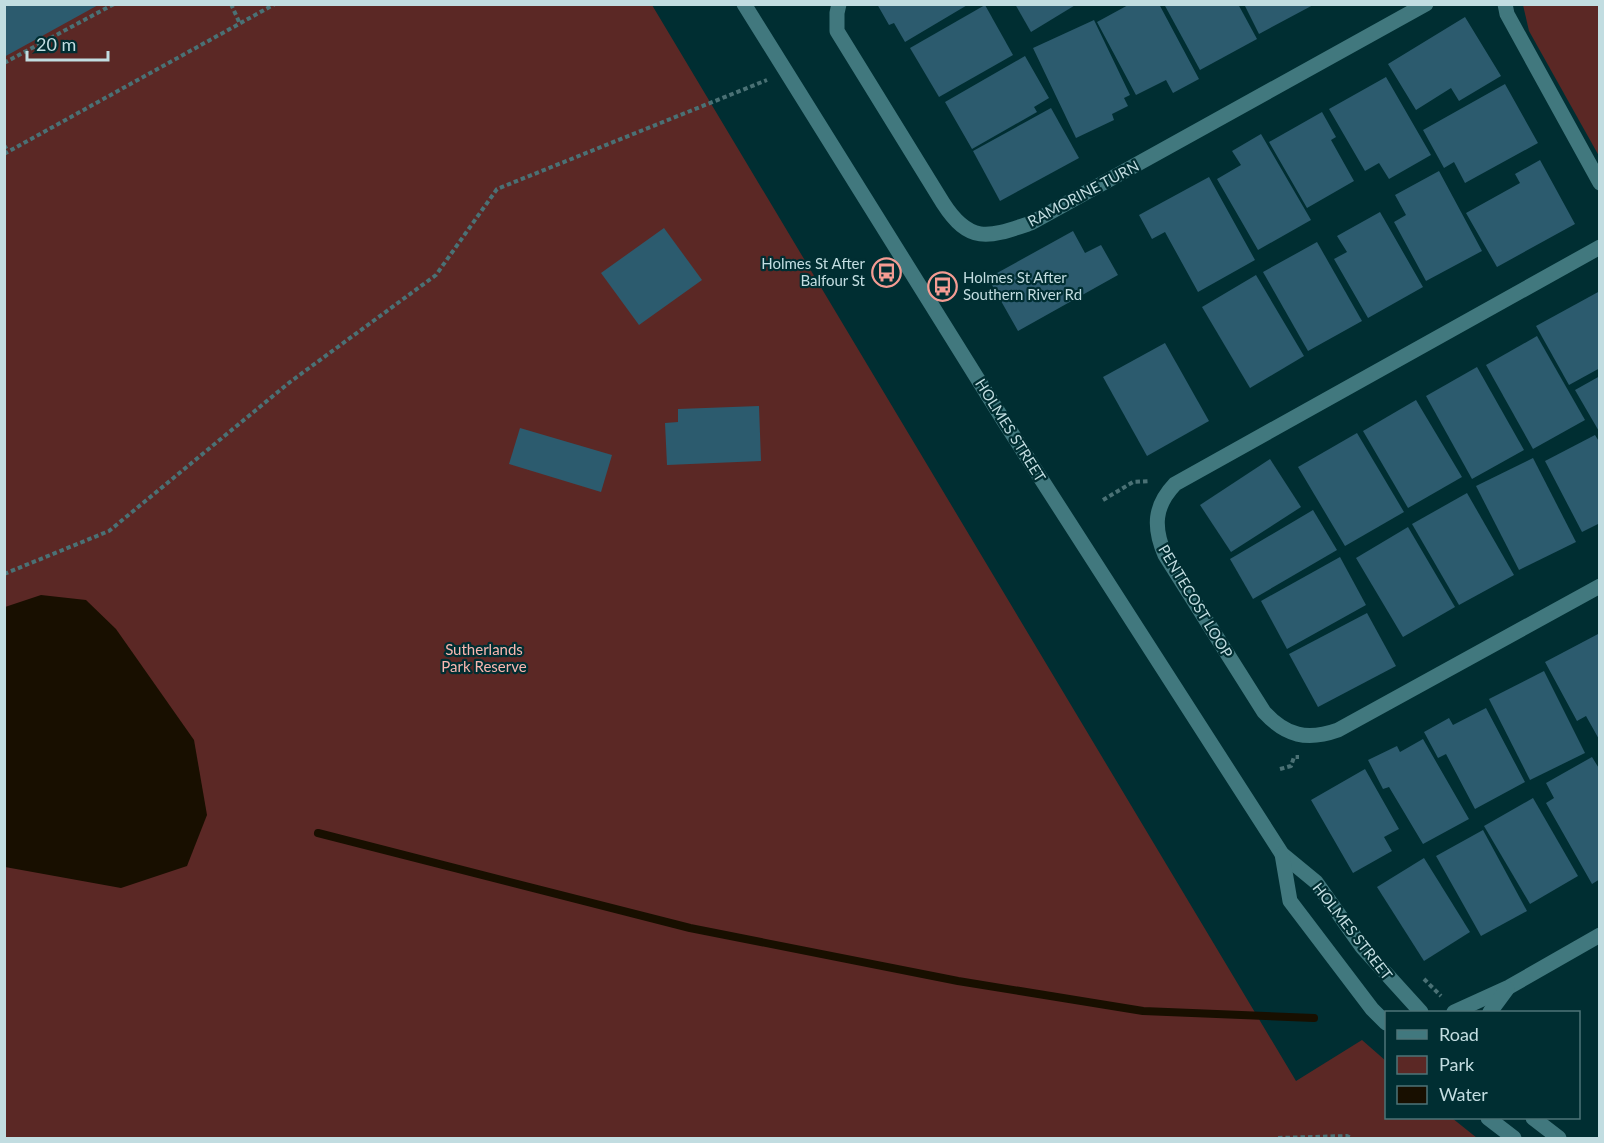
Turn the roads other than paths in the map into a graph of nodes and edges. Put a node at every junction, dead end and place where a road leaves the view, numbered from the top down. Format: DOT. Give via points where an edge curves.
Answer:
graph roads {
  1 [pos="744,4"];
  2 [pos="839,4"];
  3 [pos="1426,4"];
  4 [pos="1505,4"];
  5 [pos="1599,183"];
  6 [pos="1599,247"];
  7 [pos="1599,586"];
  8 [pos="1282,854"];
  9 [pos="1599,935"];
  10 [pos="1509,987"];
  11 [pos="1420,1011"];
  12 [pos="1456,1011"];
  13 [pos="1491,1011"];
  14 [pos="1385,1022"];
  15 [pos="1489,1119"];
  16 [pos="1534,1119"];
  17 [pos="1514,1138"];
  18 [pos="1559,1138"];
  1 -- 8 [label="street, HOLMES STREET" via="1002,418"];
  2 -- 3 [label="street, RAMORINE TURN" via="837,31 955,222 967,230 1000,234 1031,223"];
  4 -- 5 [label="street"];
  6 -- 7 [label="street, PENTECOST LOOP" via="1175,484 1163,496 1157,526 1165,555 1264,712 1284,730 1299,735 1322,736 1338,730"];
  8 -- 11 [label="street, HOLMES STREET" via="1316,882 1362,947"];
  8 -- 14 [label="street, HOLMES STREET" via="1290,902"];
  9 -- 10 [label="street"];
  10 -- 12 [label="street"];
  10 -- 13 [label="street"];
  15 -- 17 [label="street"];
  16 -- 18 [label="street"];
}
